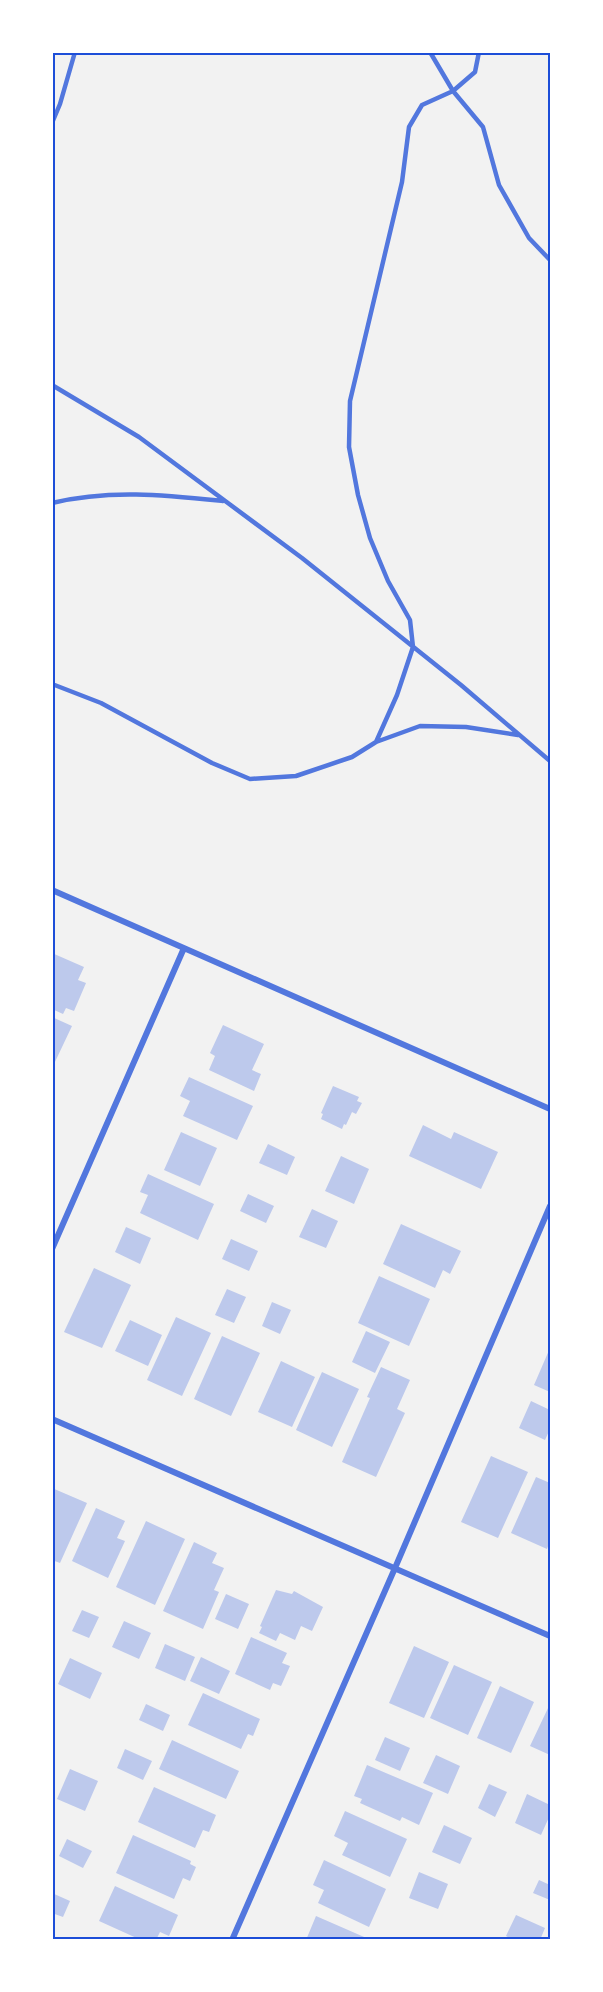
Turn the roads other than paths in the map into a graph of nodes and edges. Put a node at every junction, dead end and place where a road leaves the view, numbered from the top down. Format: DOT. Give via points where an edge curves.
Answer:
graph roads {
  1 [pos="75,52"];
  2 [pos="430,52"];
  3 [pos="478,52"];
  4 [pos="453,91"];
  5 [pos="52,123"];
  6 [pos="550,260"];
  7 [pos="52,385"];
  8 [pos="225,501"];
  9 [pos="52,503"];
  10 [pos="413,647"];
  11 [pos="52,684"];
  12 [pos="520,735"];
  13 [pos="376,742"];
  14 [pos="550,761"];
  15 [pos="52,890"];
  16 [pos="184,948"];
  17 [pos="550,1109"];
  18 [pos="550,1206"];
  19 [pos="52,1249"];
  20 [pos="52,1419"];
  21 [pos="395,1569"];
  22 [pos="550,1636"];
  23 [pos="232,1940"];
  1 -- 5 [label="lane"];
  2 -- 4 [label="lane"];
  3 -- 4 [label="lane" via="475,72"];
  4 -- 6 [label="lane" via="483,127 499,185 529,238"];
  4 -- 10 [label="lane" via="422,105 409,127 402,182 350,401 350,447 358,495 370,538 410,620"];
  7 -- 8 [label="lane" via="139,437"];
  8 -- 9 [label="lane" via="155,494 82,496"];
  8 -- 10 [label="lane"];
  10 -- 12 [label="lane"];
  10 -- 13 [label="lane"];
  11 -- 13 [label="lane" via="101,704 250,779 296,776 352,757"];
  12 -- 13 [label="lane" via="466,727 420,726"];
  12 -- 14 [label="lane"];
  15 -- 16 [label="street"];
  16 -- 17 [label="street"];
  16 -- 19 [label="street"];
  18 -- 21 [label="street"];
  20 -- 21 [label="street"];
  21 -- 22 [label="street"];
  21 -- 23 [label="street"];
}
